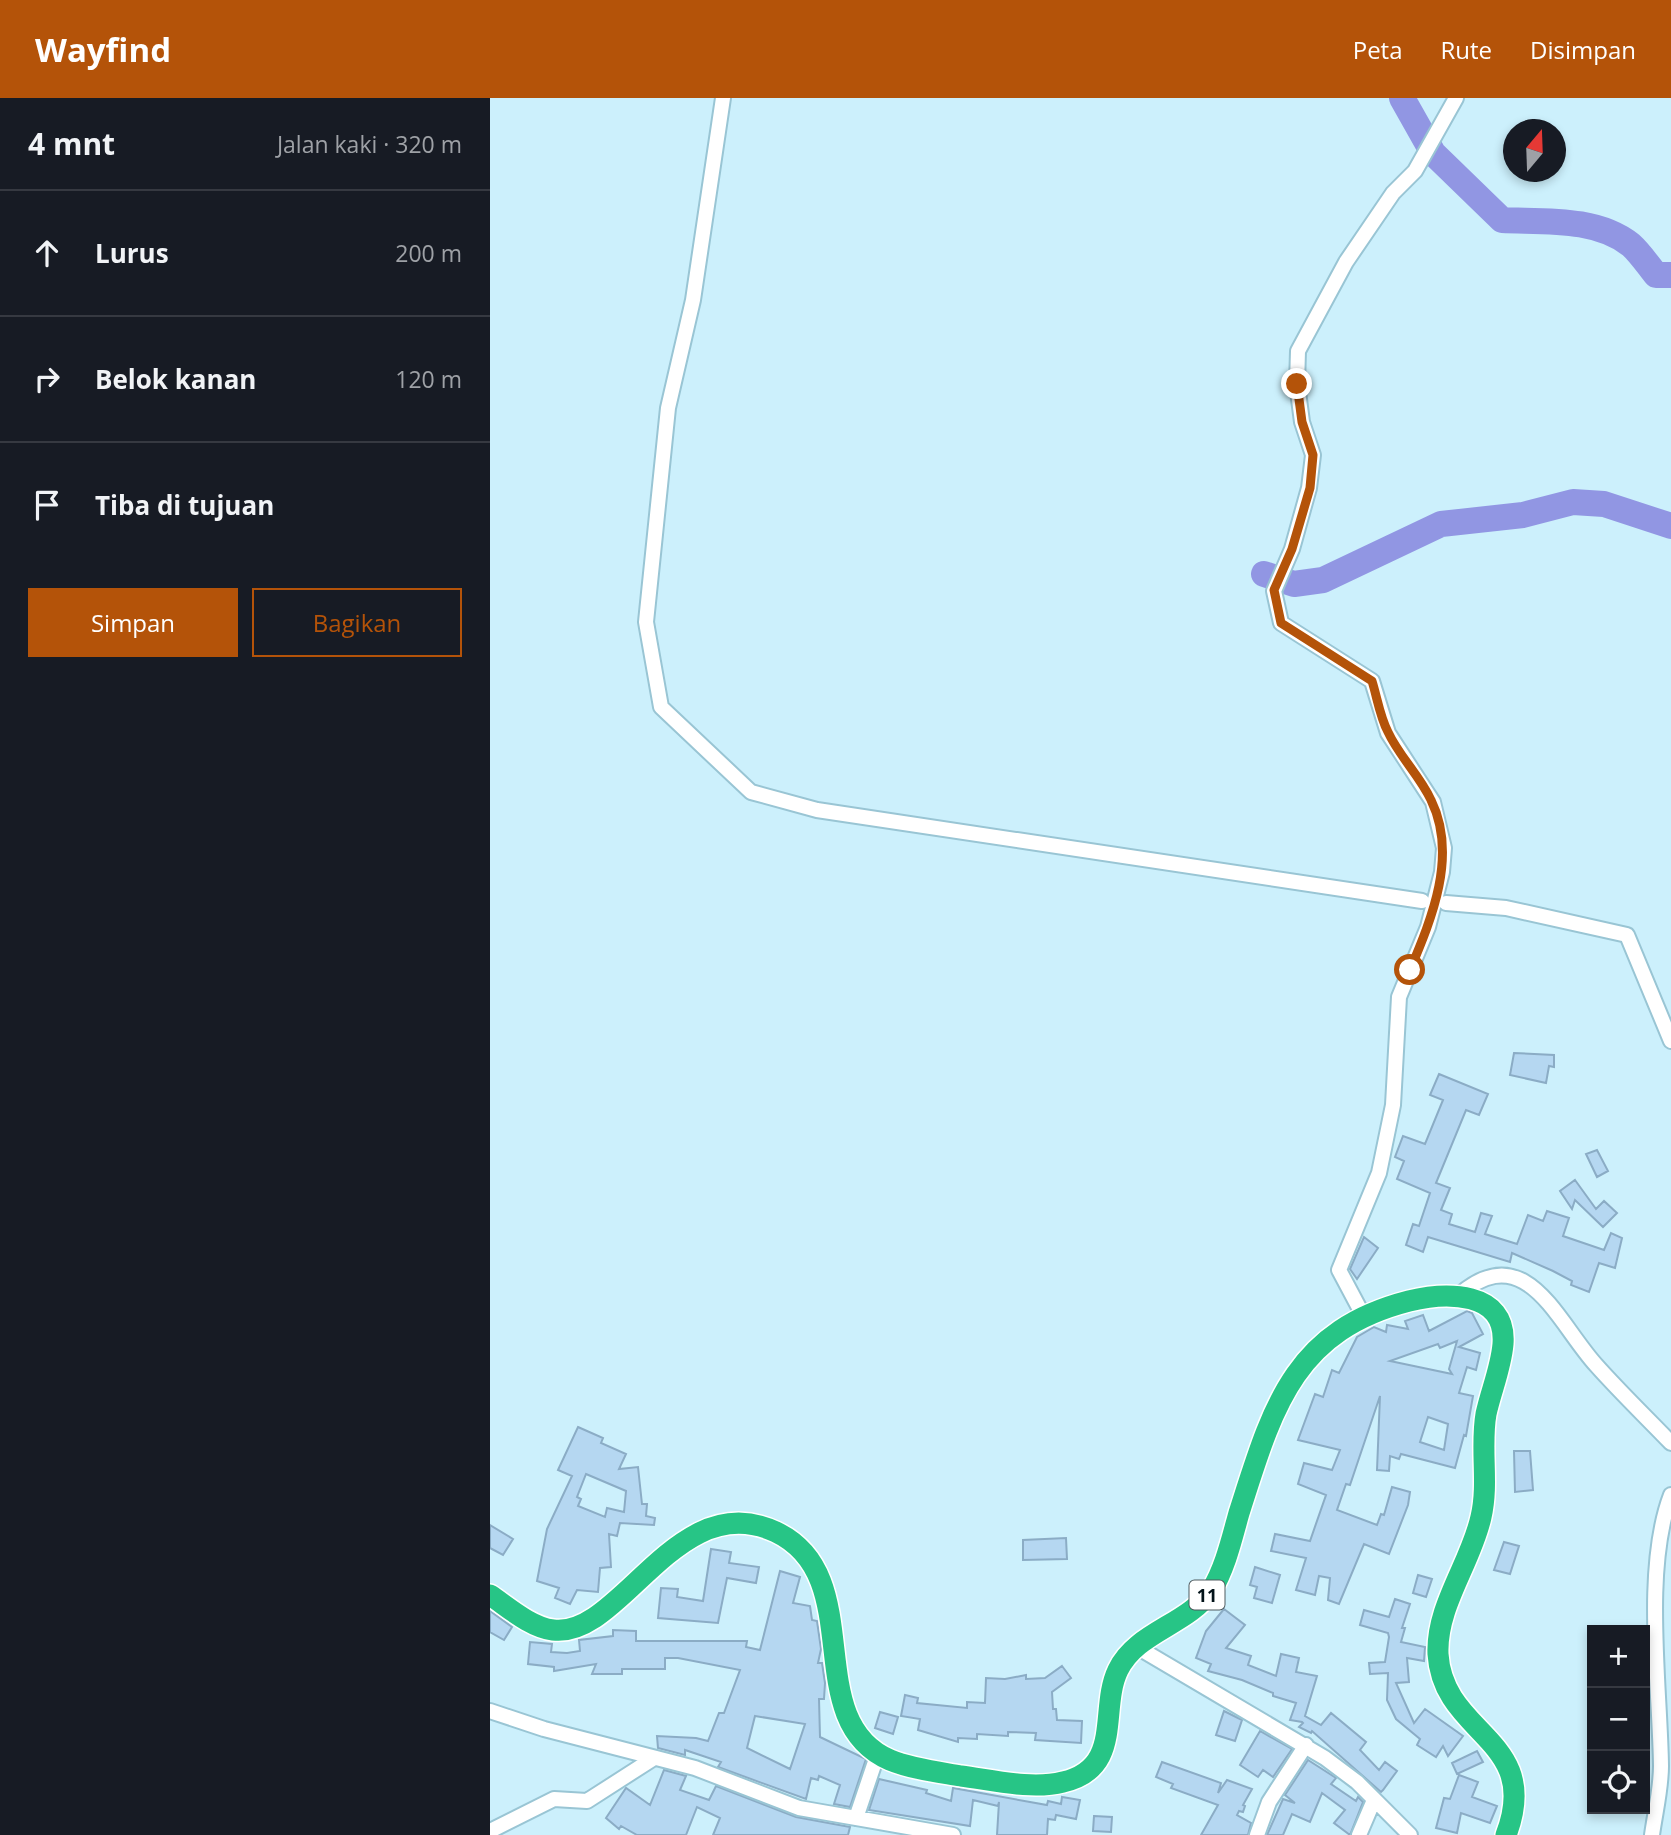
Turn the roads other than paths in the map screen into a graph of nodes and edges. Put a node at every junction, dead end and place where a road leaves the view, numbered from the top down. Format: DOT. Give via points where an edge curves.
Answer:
graph roads {
  1 [pos="723,98"];
  2 [pos="1456,98"];
  3 [pos="1422,901"];
  4 [pos="1446,903"];
  5 [pos="1671,1041"];
  6 [pos="1459,1295"];
  7 [pos="1364,1317"];
  8 [pos="1671,1443"];
  9 [pos="1671,1495"];
  10 [pos="490,1595"];
  11 [pos="1137,1647"];
  12 [pos="490,1711"];
  13 [pos="1306,1745"];
  14 [pos="878,1753"];
  15 [pos="654,1758"];
  16 [pos="1374,1800"];
  17 [pos="856,1818"];
  18 [pos="490,1831"];
  19 [pos="937,1834"];
  20 [pos="953,1835"];
  21 [pos="1257,1835"];
  22 [pos="1359,1835"];
  23 [pos="1410,1835"];
  24 [pos="1506,1835"];
  25 [pos="1652,1835"];
  1 -- 3 [label="street" via="693,300 668,408 646,622 661,707 751,792 817,810"];
  2 -- 7 [label="street" via="1415,171 1392,192 1346,262 1298,351 1302,422 1313,455 1310,488 1274,590 1281,623 1372,681 1388,733 1433,802 1444,848 1428,927 1399,997 1393,1105 1379,1173 1339,1270"];
  4 -- 5 [label="street" via="1506,908 1627,935"];
  6 -- 7 [label="highway, 11" via="1409,1301"];
  6 -- 8 [label="street" via="1489,1275 1531,1285 1560,1315 1594,1363"];
  6 -- 24 [label="highway, 11" via="1486,1305 1497,1315 1504,1341 1484,1429 1481,1518 1445,1613 1438,1650 1444,1680 1460,1708 1499,1750 1514,1779 1513,1811"];
  7 -- 11 [label="highway, 11" via="1319,1344 1289,1383 1212,1589 1185,1615"];
  9 -- 25 [label="street" via="1659,1532 1661,1770"];
  10 -- 14 [label="highway, 11" via="544,1628 571,1629 602,1611 671,1550 700,1533 743,1523 777,1532 797,1546 821,1583 830,1606 844,1704 856,1731"];
  11 -- 13 [label="street"];
  11 -- 14 [label="highway, 11" via="1119,1667 1113,1682 1104,1748 1088,1769 1065,1782 1000,1782 936,1772"];
  12 -- 15 [label="street"];
  13 -- 16 [label="street" via="1347,1773"];
  13 -- 21 [label="street" via="1269,1802"];
  14 -- 17 [label="street"];
  15 -- 17 [label="street" via="695,1768 799,1808"];
  15 -- 18 [label="street" via="587,1801 554,1799"];
  16 -- 22 [label="street"];
  16 -- 23 [label="street"];
  17 -- 19 [label="street"];
  19 -- 20 [label="street"];
}
